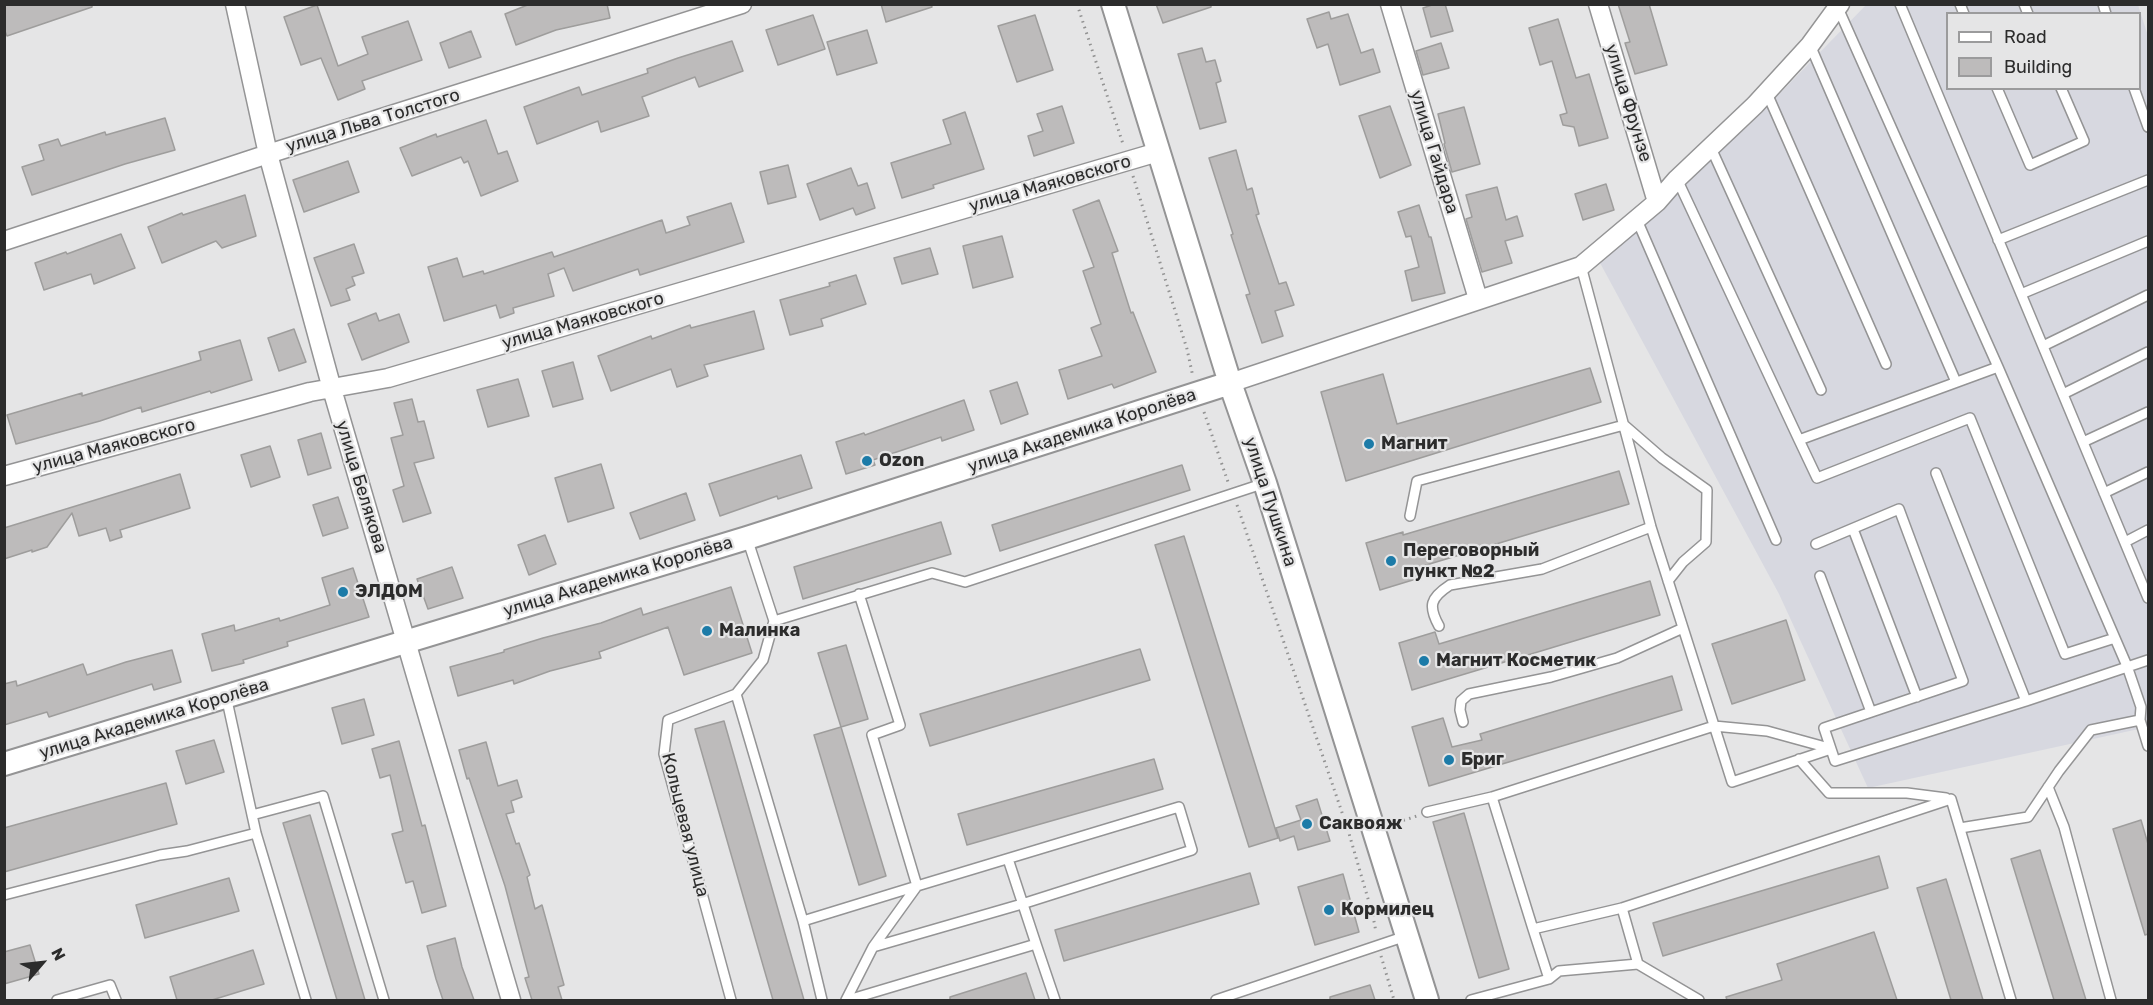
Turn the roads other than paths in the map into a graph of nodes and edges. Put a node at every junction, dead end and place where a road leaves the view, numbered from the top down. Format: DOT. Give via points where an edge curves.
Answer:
graph roads {
  1 [pos="235,4"];
  2 [pos="742,4"];
  3 [pos="1113,4"];
  4 [pos="1390,4"];
  5 [pos="1598,4"];
  6 [pos="1900,4"];
  7 [pos="1838,6"];
  8 [pos="1810,45"];
  9 [pos="1998,90"];
  10 [pos="2062,90"];
  11 [pos="2135,90"];
  12 [pos="1766,91"];
  13 [pos="2148,127"];
  14 [pos="1711,148"];
  15 [pos="1158,152"];
  16 [pos="268,154"];
  17 [pos="1677,179"];
  18 [pos="2148,180"];
  19 [pos="1657,202"];
  20 [pos="1637,220"];
  21 [pos="1998,240"];
  22 [pos="4,241"];
  23 [pos="2148,241"];
  24 [pos="1581,266"];
  25 [pos="2021,294"];
  26 [pos="2148,295"];
  27 [pos="1478,299"];
  28 [pos="2043,346"];
  29 [pos="2148,352"];
  30 [pos="1886,364"];
  31 [pos="1998,367"];
  32 [pos="1956,382"];
  33 [pos="1230,383"];
  34 [pos="332,389"];
  35 [pos="1821,390"];
  36 [pos="2063,393"];
  37 [pos="2148,412"];
  38 [pos="1624,425"];
  39 [pos="1799,440"];
  40 [pos="2083,442"];
  41 [pos="2148,472"];
  42 [pos="1936,473"];
  43 [pos="4,476"];
  44 [pos="1265,483"];
  45 [pos="2104,493"];
  46 [pos="1410,516"];
  47 [pos="1652,527"];
  48 [pos="1853,528"];
  49 [pos="2148,530"];
  50 [pos="747,538"];
  51 [pos="1776,540"];
  52 [pos="2125,542"];
  53 [pos="1816,544"];
  54 [pos="2148,570"];
  55 [pos="2139,575"];
  56 [pos="1820,576"];
  57 [pos="1668,581"];
  58 [pos="859,594"];
  59 [pos="2148,598"];
  60 [pos="774,621"];
  61 [pos="1439,626"];
  62 [pos="1683,628"];
  63 [pos="2115,638"];
  64 [pos="407,641"];
  65 [pos="2148,660"];
  66 [pos="2127,666"];
  67 [pos="736,694"];
  68 [pos="226,696"];
  69 [pos="1917,697"];
  70 [pos="2026,701"];
  71 [pos="1871,712"];
  72 [pos="2140,720"];
  73 [pos="1463,722"];
  74 [pos="1714,726"];
  75 [pos="2147,737"];
  76 [pos="2148,746"];
  77 [pos="1831,749"];
  78 [pos="1799,759"];
  79 [pos="4,764"];
  80 [pos="2048,787"];
  81 [pos="1492,797"];
  82 [pos="1951,799"];
  83 [pos="1427,813"];
  84 [pos="252,815"];
  85 [pos="1960,828"];
  86 [pos="256,833"];
  87 [pos="1008,859"];
  88 [pos="917,886"];
  89 [pos="4,895"];
  90 [pos="1022,904"];
  91 [pos="1622,908"];
  92 [pos="804,921"];
  93 [pos="1533,929"];
  94 [pos="1406,936"];
  95 [pos="1036,944"];
  96 [pos="873,948"];
  97 [pos="1638,964"];
  98 [pos="1549,979"];
  99 [pos="57,1000"];
  100 [pos="116,1000"];
  101 [pos="306,1000"];
  102 [pos="384,1000"];
  103 [pos="511,1000"];
  104 [pos="731,1000"];
  105 [pos="822,1000"];
  106 [pos="847,1000"];
  107 [pos="1055,1000"];
  108 [pos="1216,1000"];
  109 [pos="1427,1000"];
  110 [pos="1471,1000"];
  111 [pos="1697,1000"];
  112 [pos="2011,1000"];
  113 [pos="2111,1000"];
  1 -- 16 [label="street, улица Белякова"];
  2 -- 16 [label="street, улица Льва Толстого"];
  3 -- 15 [label="street, улица Пушкина"];
  4 -- 27 [label="street, улица Гайдара"];
  5 -- 19 [label="street, улица Фрунзе"];
  6 -- 21 [label="lane"];
  7 -- 8 [label="street"];
  7 -- 31 [label="lane"];
  8 -- 12 [label="street"];
  8 -- 32 [label="lane"];
  9 -- 10 [label="lane" via="2030,165 2084,141"];
  11 -- 13 [label="lane"];
  12 -- 14 [label="street"];
  12 -- 30 [label="lane"];
  14 -- 17 [label="street"];
  14 -- 35 [label="lane"];
  15 -- 33 [label="street, улица Пушкина"];
  15 -- 34 [label="street, улица Маяковского" via="388,378"];
  16 -- 22 [label="street, улица Льва Толстого"];
  16 -- 34 [label="street, улица Белякова"];
  17 -- 19 [label="street"];
  17 -- 39 [label="lane"];
  18 -- 21 [label="lane"];
  19 -- 20 [label="street"];
  20 -- 24 [label="street"];
  20 -- 51 [label="lane"];
  21 -- 25 [label="lane"];
  23 -- 25 [label="lane"];
  24 -- 27 [label="street"];
  24 -- 38 [label="lane"];
  25 -- 28 [label="lane"];
  26 -- 28 [label="lane"];
  27 -- 33 [label="street"];
  28 -- 36 [label="lane"];
  29 -- 36 [label="lane"];
  31 -- 32 [label="lane"];
  31 -- 63 [label="lane"];
  32 -- 39 [label="lane"];
  33 -- 44 [label="street, улица Пушкина"];
  33 -- 50 [label="street, улица Академика Королёва"];
  34 -- 43 [label="street, улица Маяковского"];
  34 -- 64 [label="street, улица Белякова"];
  36 -- 40 [label="lane"];
  37 -- 40 [label="lane"];
  38 -- 46 [label="lane" via="1417,481"];
  38 -- 47 [label="lane"];
  38 -- 57 [label="lane" via="1707,490 1706,542"];
  39 -- 63 [label="lane" via="1817,478 1970,418 2065,654"];
  40 -- 45 [label="lane"];
  41 -- 45 [label="lane"];
  42 -- 70 [label="lane"];
  44 -- 58 [label="lane" via="965,582 932,573"];
  44 -- 94 [label="street, улица Пушкина"];
  45 -- 52 [label="lane"];
  47 -- 57 [label="lane"];
  47 -- 61 [label="lane" via="1542,569 1450,585 1433,601 1432,613"];
  48 -- 53 [label="lane"];
  48 -- 69 [label="lane"];
  48 -- 69 [label="lane" via="1899,509 1963,681"];
  49 -- 52 [label="lane"];
  50 -- 60 [label="lane"];
  50 -- 64 [label="street, улица Академика Королёва"];
  52 -- 55 [label="lane"];
  54 -- 55 [label="lane"];
  55 -- 59 [label="lane"];
  56 -- 71 [label="lane"];
  57 -- 62 [label="lane"];
  58 -- 60 [label="lane"];
  58 -- 88 [label="lane" via="900,725 872,735"];
  60 -- 67 [label="lane" via="763,660"];
  62 -- 73 [label="lane" via="1617,658 1469,694 1461,701"];
  62 -- 74 [label="lane"];
  63 -- 66 [label="lane"];
  64 -- 68 [label="street, улица Академика Королёва"];
  64 -- 103 [label="street, улица Белякова"];
  65 -- 66 [label="lane"];
  66 -- 70 [label="lane"];
  66 -- 72 [label="lane" via="2141,707"];
  67 -- 92 [label="lane"];
  67 -- 104 [label="lane, Кольцевая улица" via="668,720 664,754"];
  68 -- 79 [label="street, улица Академика Королёва"];
  68 -- 84 [label="lane"];
  69 -- 71 [label="lane"];
  70 -- 77 [label="lane" via="1835,761"];
  71 -- 77 [label="lane" via="1824,728"];
  72 -- 75 [label="lane"];
  72 -- 80 [label="lane" via="2091,730"];
  74 -- 77 [label="lane" via="1767,731"];
  74 -- 78 [label="lane" via="1732,782"];
  74 -- 81 [label="lane"];
  75 -- 76 [label="lane"];
  77 -- 78 [label="lane"];
  78 -- 82 [label="lane" via="1829,793 1907,793"];
  80 -- 85 [label="lane" via="2028,817"];
  80 -- 113 [label="lane" via="2064,827"];
  81 -- 83 [label="lane"];
  81 -- 93 [label="lane"];
  82 -- 85 [label="lane"];
  82 -- 91 [label="lane"];
  84 -- 86 [label="lane"];
  84 -- 102 [label="lane" via="323,796"];
  85 -- 112 [label="lane"];
  86 -- 89 [label="lane"];
  86 -- 101 [label="lane"];
  87 -- 88 [label="lane"];
  87 -- 90 [label="lane"];
  87 -- 90 [label="lane" via="1179,807 1192,850"];
  88 -- 92 [label="lane"];
  88 -- 96 [label="lane"];
  90 -- 95 [label="lane"];
  90 -- 96 [label="lane"];
  91 -- 93 [label="lane"];
  91 -- 97 [label="lane"];
  92 -- 105 [label="lane"];
  93 -- 98 [label="lane"];
  94 -- 108 [label="lane"];
  94 -- 109 [label="street, улица Пушкина"];
  95 -- 106 [label="lane"];
  95 -- 107 [label="lane"];
  96 -- 106 [label="lane"];
  97 -- 98 [label="lane" via="1559,971"];
  97 -- 111 [label="lane"];
  98 -- 110 [label="lane"];
  99 -- 100 [label="lane" via="110,985"];
}
